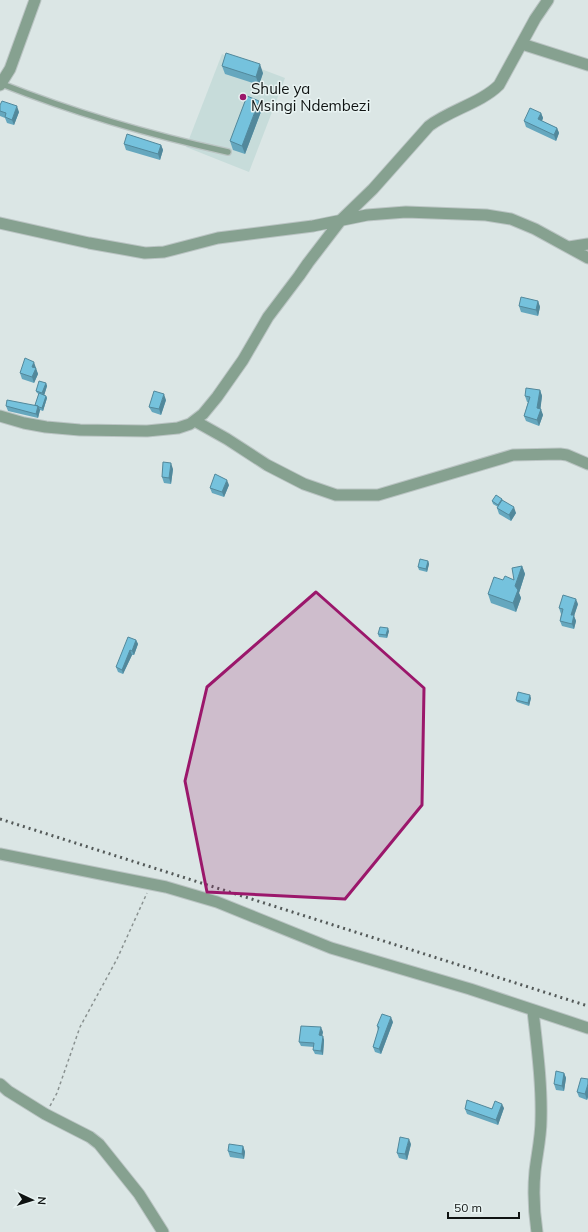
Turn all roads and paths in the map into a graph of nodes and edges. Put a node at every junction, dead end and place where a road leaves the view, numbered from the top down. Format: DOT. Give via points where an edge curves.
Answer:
graph roads {
  1 [pos="35,0"];
  2 [pos="548,0"];
  3 [pos="522,44"];
  4 [pos="588,64"];
  5 [pos="1,84"];
  6 [pos="228,152"];
  7 [pos="341,220"];
  8 [pos="0,223"];
  9 [pos="588,244"];
  10 [pos="568,246"];
  11 [pos="588,258"];
  12 [pos="0,416"];
  13 [pos="195,421"];
  14 [pos="588,464"];
  15 [pos="0,854"];
  16 [pos="152,884"];
  17 [pos="533,1011"];
  18 [pos="588,1028"];
  19 [pos="0,1084"];
  20 [pos="45,1114"];
  21 [pos="163,1232"];
  22 [pos="537,1232"];
  1 -- 5 [label="street" via="10,69"];
  2 -- 3 [label="street"];
  3 -- 4 [label="street"];
  3 -- 7 [label="street" via="503,80 495,89 429,126 373,189"];
  5 -- 6 [label="lane" via="139,131"];
  7 -- 8 [label="street" via="218,238 176,250 154,253 88,243"];
  7 -- 10 [label="street" via="406,212 494,216 511,219"];
  7 -- 13 [label="street" via="268,317 243,360 217,397"];
  9 -- 10 [label="street"];
  10 -- 11 [label="street"];
  12 -- 13 [label="street" via="46,427 80,430 147,431 185,427"];
  13 -- 14 [label="street" via="273,468 304,484 336,495 378,495 512,455 560,454"];
  15 -- 16 [label="street"];
  16 -- 17 [label="street" via="217,902 331,948"];
  16 -- 20 [label="path" via="117,959 80,1027 57,1093"];
  17 -- 18 [label="street"];
  17 -- 22 [label="street" via="541,1105 534,1191"];
  19 -- 20 [label="street"];
  20 -- 21 [label="street" via="99,1144 139,1194"];
}
